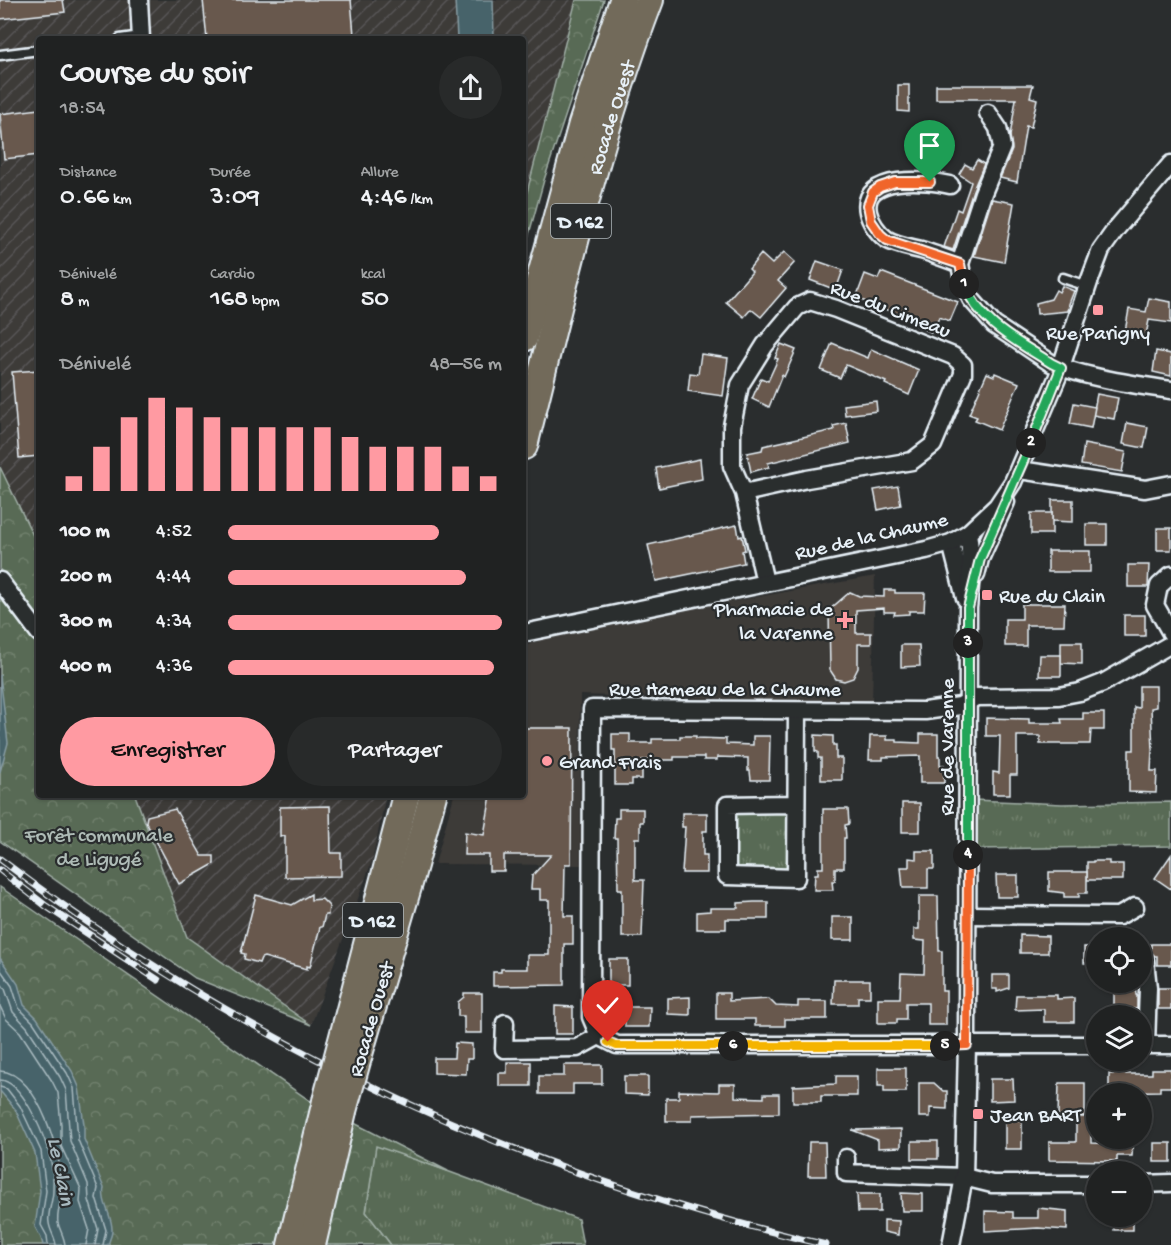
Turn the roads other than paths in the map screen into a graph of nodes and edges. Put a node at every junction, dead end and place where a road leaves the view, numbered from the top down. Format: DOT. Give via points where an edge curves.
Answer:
graph roads {
  1 [pos="139,0"];
  2 [pos="623,0"];
  3 [pos="650,0"];
  4 [pos="141,36"];
  5 [pos="36,50"];
  6 [pos="0,55"];
  7 [pos="988,113"];
  8 [pos="1171,164"];
  9 [pos="951,185"];
  10 [pos="960,264"];
  11 [pos="1063,278"];
  12 [pos="1087,286"];
  13 [pos="526,331"];
  14 [pos="1061,368"];
  15 [pos="1171,390"];
  16 [pos="526,438"];
  17 [pos="1017,476"];
  18 [pos="1171,484"];
  19 [pos="744,493"];
  20 [pos="968,533"];
  21 [pos="951,543"];
  22 [pos="1171,575"];
  23 [pos="0,581"];
  24 [pos="765,582"];
  25 [pos="968,608"];
  26 [pos="529,628"];
  27 [pos="36,629"];
  28 [pos="1170,643"];
  29 [pos="969,701"];
  30 [pos="797,711"];
  31 [pos="405,798"];
  32 [pos="432,798"];
  33 [pos="796,804"];
  34 [pos="1135,907"];
  35 [pos="968,915"];
  36 [pos="505,1023"];
  37 [pos="599,1036"];
  38 [pos="967,1045"];
  39 [pos="1086,1045"];
  40 [pos="1152,1045"];
  41 [pos="1171,1045"];
  42 [pos="350,1049"];
  43 [pos="335,1106"];
  44 [pos="846,1158"];
  45 [pos="964,1177"];
  46 [pos="1086,1184"];
  47 [pos="1152,1184"];
  48 [pos="1171,1184"];
  49 [pos="952,1242"];
  50 [pos="291,1245"];
  51 [pos="312,1245"];
  1 -- 4 [label="street"];
  2 -- 13 [label="main road, Rocade Ouest / D 162" via="582,124"];
  3 -- 16 [label="main road, Rocade Ouest / D 162" via="577,235"];
  5 -- 6 [label="lane"];
  7 -- 10 [label="street" via="998,128 1002,147"];
  8 -- 12 [label="street, Rue de la Chaume" via="1101,250"];
  9 -- 10 [label="street" via="887,184 873,192 868,213 887,240"];
  10 -- 14 [label="street" via="967,291 982,313 1007,336"];
  11 -- 12 [label="lane"];
  12 -- 14 [label="street, Rue de la Chaume"];
  14 -- 15 [label="street"];
  14 -- 17 [label="street, Rue de la Chaume"];
  17 -- 18 [label="street" via="1145,489"];
  17 -- 20 [label="street, Rue de la Chaume" via="997,506"];
  17 -- 25 [label="street, Rue de Varenne" via="980,559"];
  19 -- 19 [label="street, Rue du Cimeau" via="912,460 933,445 963,374 963,365 953,356 836,309 810,301 797,307 765,345 740,386 731,454"];
  19 -- 24 [label="street, Rue du Cimeau"];
  20 -- 21 [label="street, Rue de la Chaume"];
  20 -- 25 [label="street, Rue de Varenne"];
  21 -- 24 [label="street, Rue de la Chaume"];
  21 -- 25 [label="street, Rue de Varenne"];
  22 -- 28 [label="street" via="1160,586 1155,605"];
  23 -- 27 [label="street"];
  24 -- 26 [label="street, Rue de la Chaume"];
  25 -- 29 [label="street, Rue de Varenne"];
  28 -- 29 [label="street" via="1103,683 1080,692 976,697"];
  29 -- 30 [label="street, Rue Hameau de la Chaume" via="925,711"];
  29 -- 35 [label="street, Rue de Varenne"];
  30 -- 33 [label="street"];
  30 -- 37 [label="street, Rue Hameau de la Chaume" via="592,709 591,1017"];
  31 -- 42 [label="main road, Rocade Ouest / D 162"];
  32 -- 42 [label="main road, Rocade Ouest / D 162" via="410,880"];
  33 -- 33 [label="street" via="796,878 727,876 726,805"];
  34 -- 35 [label="street" via="1119,916"];
  35 -- 38 [label="street, Rue de Varenne"];
  36 -- 37 [label="street" via="504,1049 577,1048"];
  37 -- 38 [label="street" via="617,1046"];
  38 -- 39 [label="street"];
  38 -- 45 [label="street, Rue de Varenne"];
  40 -- 41 [label="street"];
  42 -- 43 [label="main road, Rocade Ouest / D 162, bridge"];
  43 -- 50 [label="main road, Rocade Ouest / D 162"];
  43 -- 51 [label="main road, Rocade Ouest / D 162"];
  44 -- 45 [label="street" via="846,1173"];
  45 -- 46 [label="street" via="992,1184"];
  45 -- 49 [label="street, Rue de Varenne"];
  47 -- 48 [label="street"];
}
